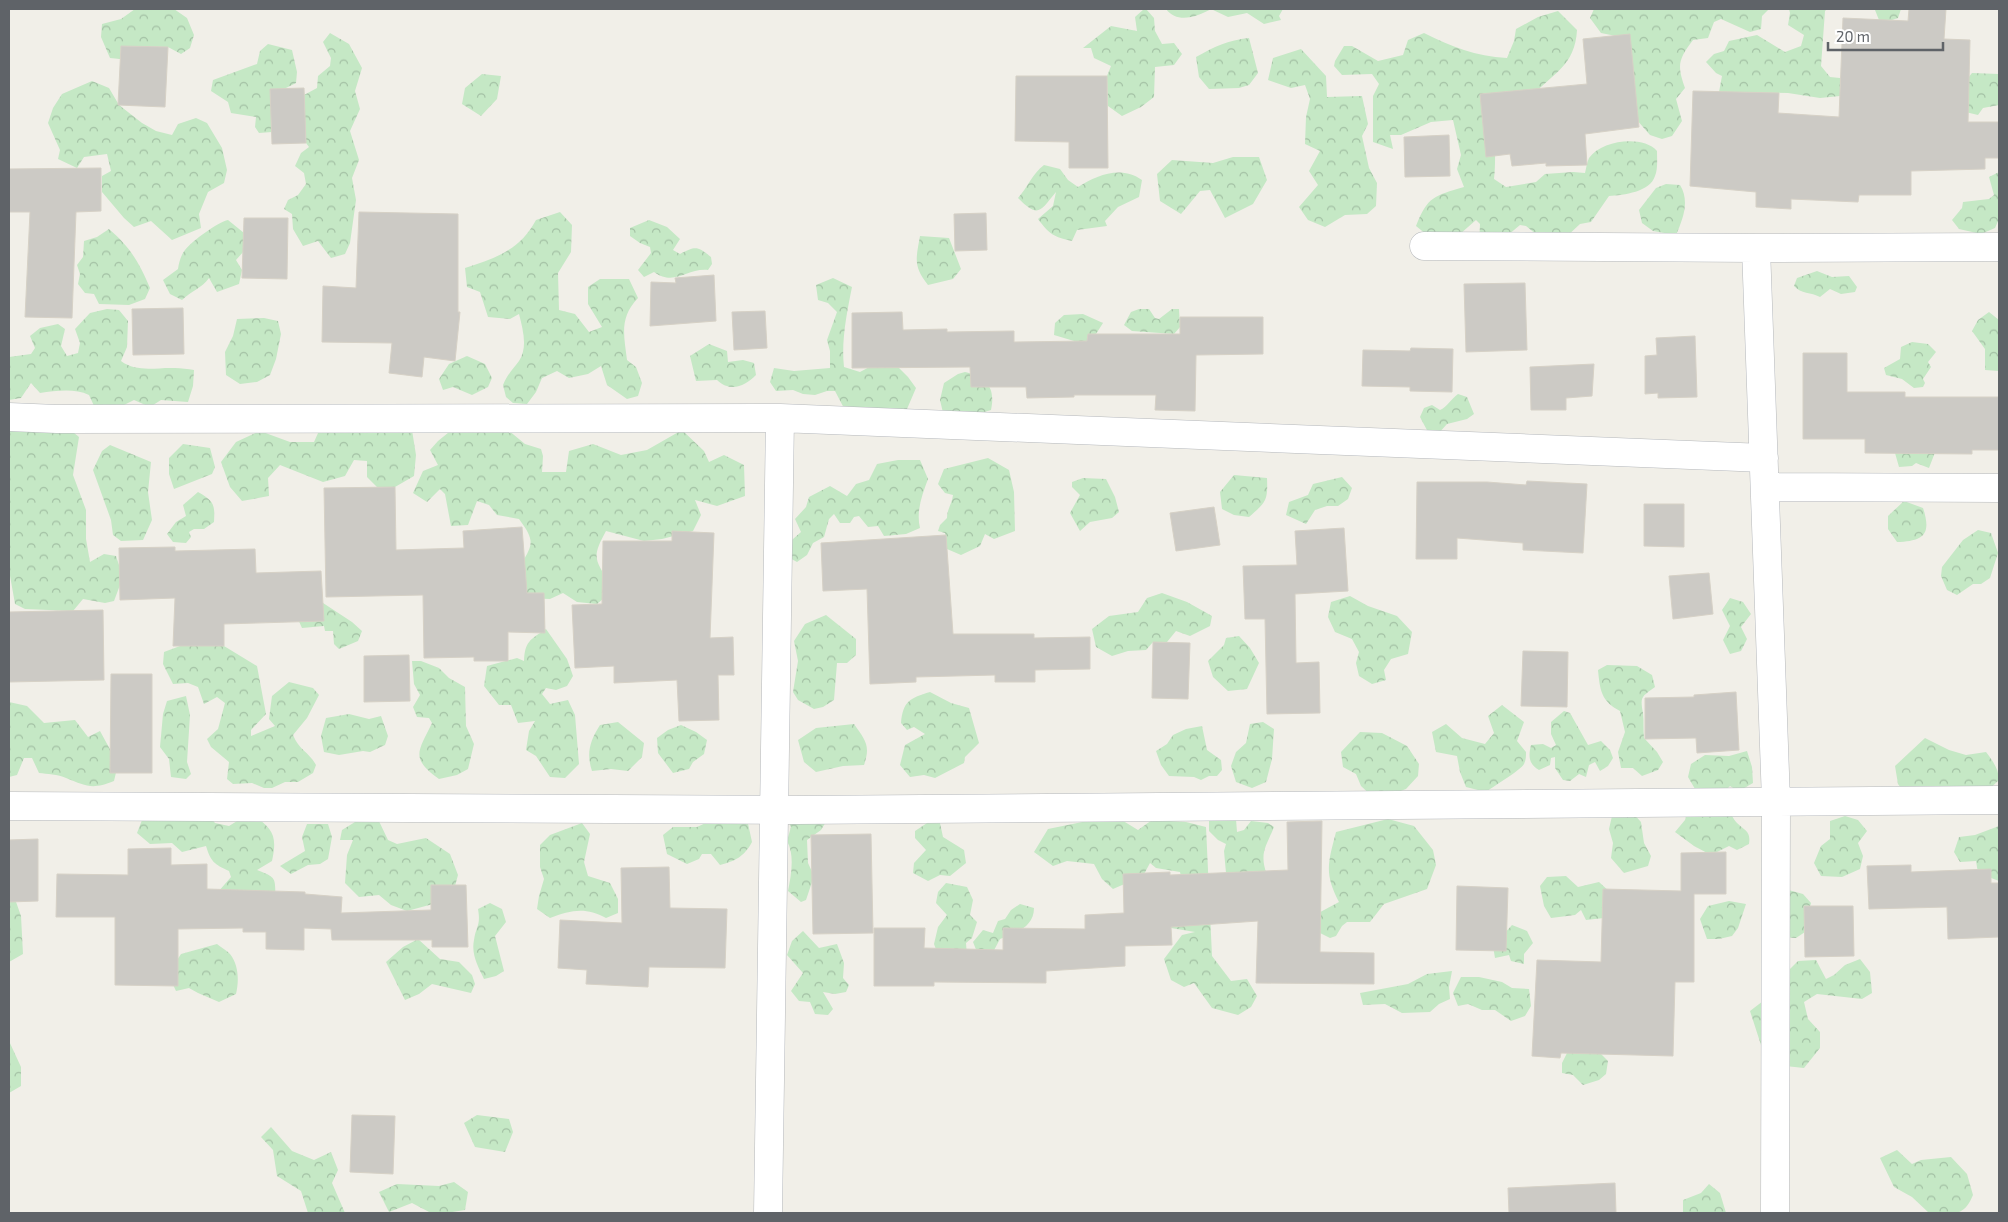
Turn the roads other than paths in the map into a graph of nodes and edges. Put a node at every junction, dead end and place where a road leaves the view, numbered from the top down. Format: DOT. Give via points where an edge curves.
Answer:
graph roads {
  1 [pos="1424,246"];
  2 [pos="1999,247"];
  3 [pos="1756,248"];
  4 [pos="9,417"];
  5 [pos="780,418"];
  6 [pos="1764,458"];
  7 [pos="1766,487"];
  8 [pos="1999,488"];
  9 [pos="1999,800"];
  10 [pos="1776,801"];
  11 [pos="9,806"];
  12 [pos="776,809"];
  13 [pos="768,1213"];
  14 [pos="1774,1213"];
  1 -- 3 [label="street"];
  2 -- 3 [label="street"];
  3 -- 6 [label="street"];
  4 -- 5 [label="street"];
  5 -- 6 [label="street"];
  5 -- 12 [label="street"];
  6 -- 7 [label="street"];
  7 -- 8 [label="street"];
  7 -- 10 [label="street"];
  9 -- 10 [label="street"];
  10 -- 12 [label="street"];
  10 -- 14 [label="street"];
  11 -- 12 [label="street"];
  12 -- 13 [label="street"];
}
